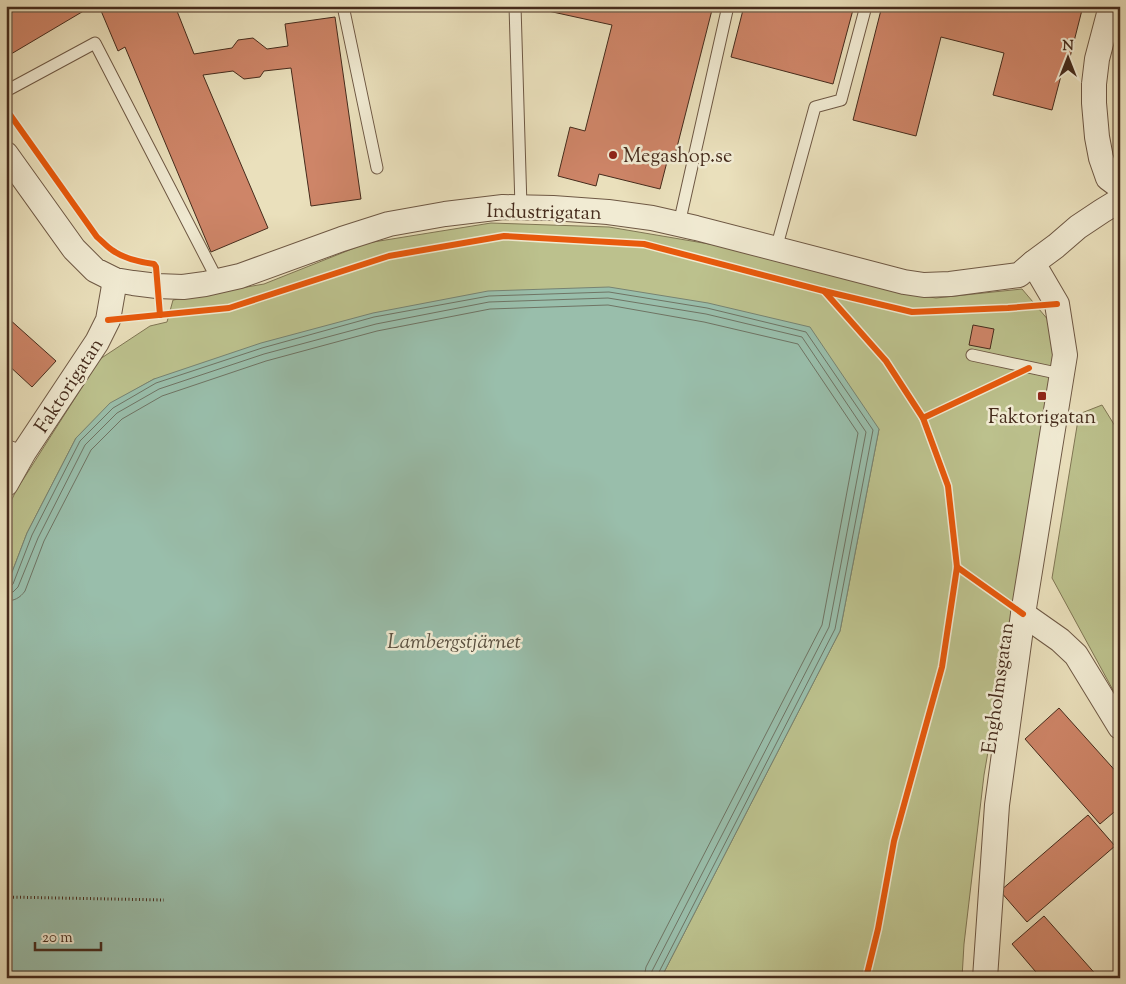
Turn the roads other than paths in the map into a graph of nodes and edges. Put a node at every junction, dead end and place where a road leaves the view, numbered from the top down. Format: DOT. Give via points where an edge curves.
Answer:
graph roads {
  1 [pos="343,6"];
  2 [pos="514,6"];
  3 [pos="728,6"];
  4 [pos="866,6"];
  5 [pos="1111,6"];
  6 [pos="6,91"];
  7 [pos="6,154"];
  8 [pos="377,168"];
  9 [pos="1120,187"];
  10 [pos="1120,200"];
  11 [pos="521,207"];
  12 [pos="679,224"];
  13 [pos="776,249"];
  14 [pos="1033,263"];
  15 [pos="115,280"];
  16 [pos="218,281"];
  17 [pos="972,355"];
  18 [pos="1061,374"];
  19 [pos="15,448"];
  20 [pos="6,484"];
  21 [pos="1023,614"];
  22 [pos="1120,727"];
  23 [pos="985,978"];
  1 -- 8 [label="lane"];
  2 -- 11 [label="lane"];
  3 -- 12 [label="lane"];
  4 -- 13 [label="lane" via="841,100 815,107"];
  5 -- 9 [label="street" via="1098,59 1094,103 1096,137 1105,171 1108,178"];
  6 -- 16 [label="lane" via="95,43"];
  7 -- 15 [label="street, Industrigatan" via="74,248 95,270"];
  10 -- 14 [label="street, Industrigatan" via="1078,227"];
  11 -- 12 [label="street, Industrigatan" via="608,212"];
  11 -- 16 [label="street, Industrigatan" via="445,214 389,224"];
  12 -- 13 [label="street, Industrigatan"];
  13 -- 14 [label="street, Industrigatan" via="924,285 1019,275"];
  14 -- 18 [label="street, Engholmsgatan" via="1057,304 1065,355"];
  15 -- 16 [label="street, Industrigatan" via="157,286"];
  15 -- 19 [label="street, Faktorigatan" via="108,320 97,342"];
  17 -- 18 [label="lane"];
  18 -- 21 [label="street, Engholmsgatan"];
  19 -- 20 [label="street, Faktorigatan"];
  21 -- 22 [label="street" via="1076,655"];
  21 -- 23 [label="street, Engholmsgatan" via="997,805"];
}
